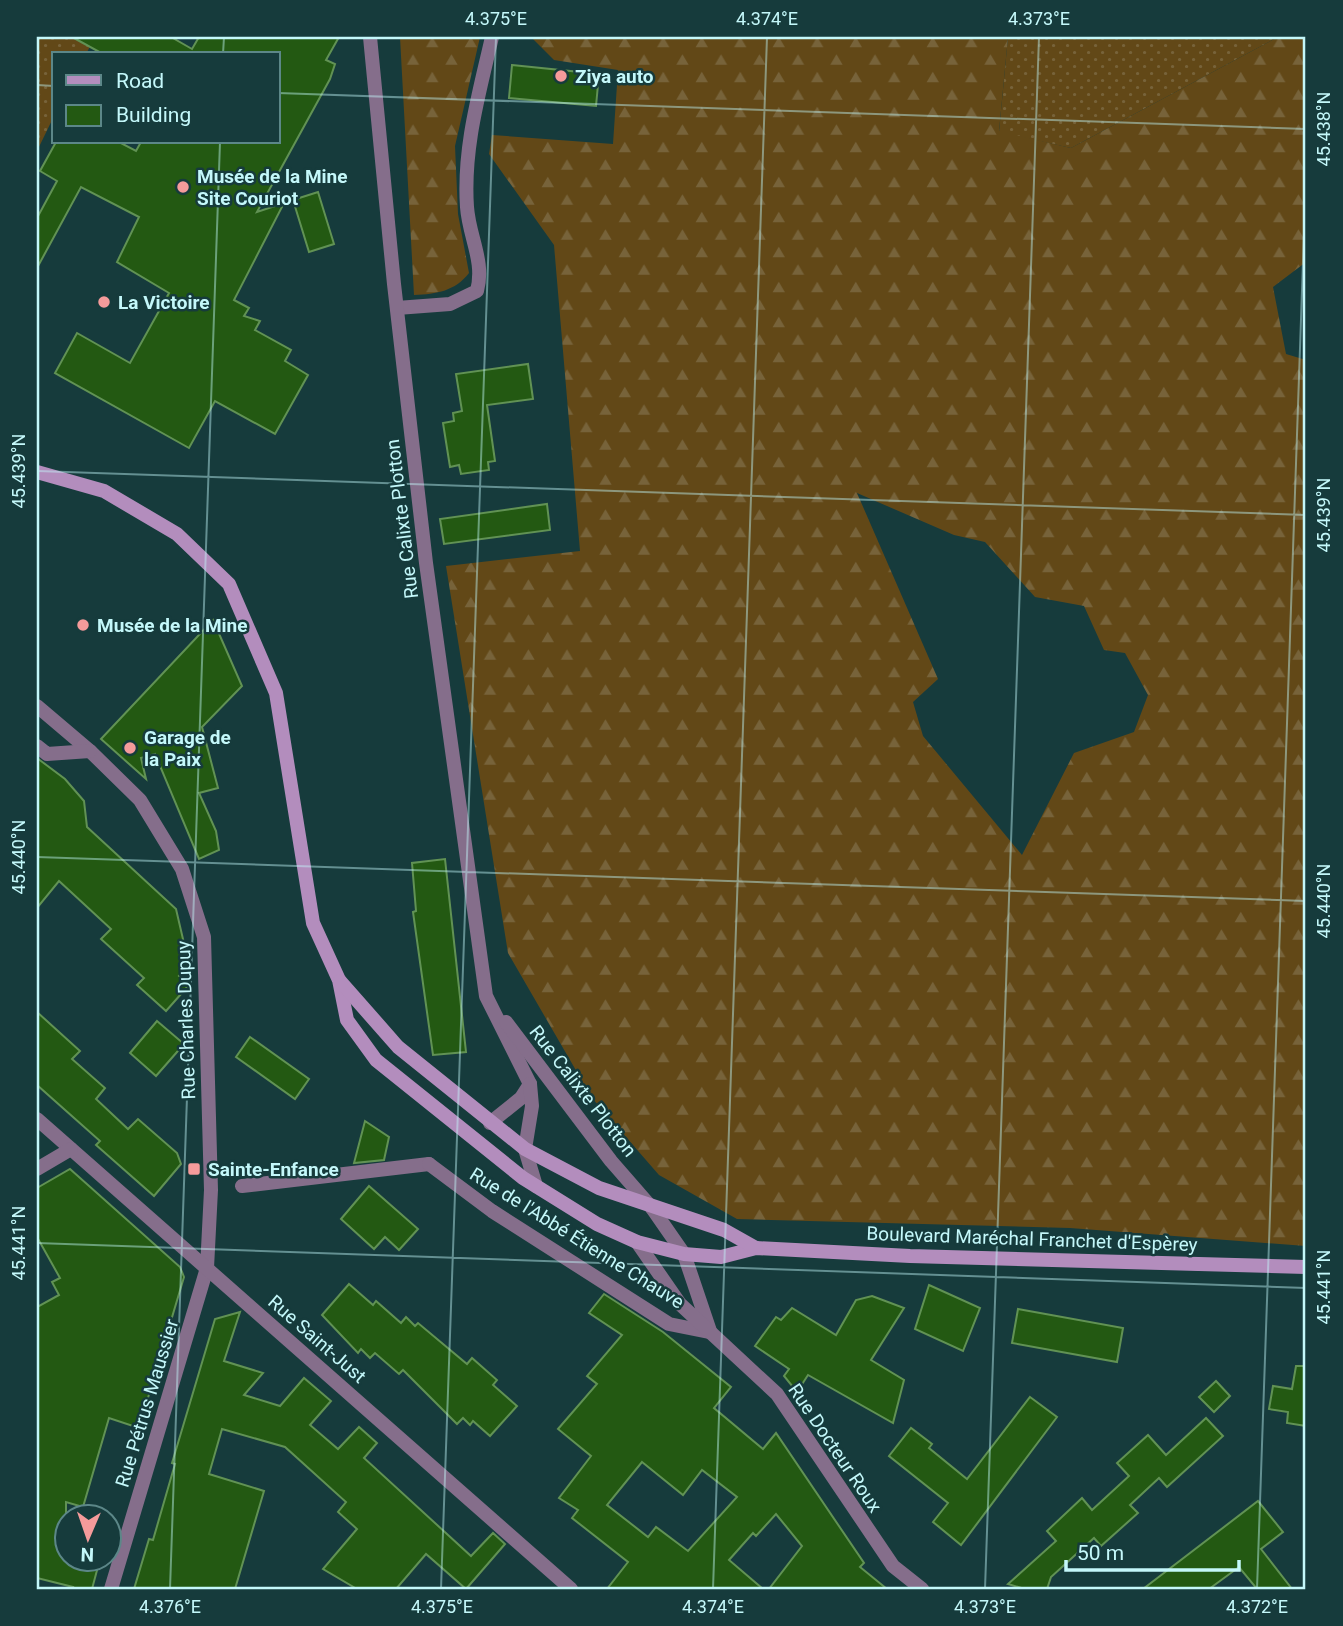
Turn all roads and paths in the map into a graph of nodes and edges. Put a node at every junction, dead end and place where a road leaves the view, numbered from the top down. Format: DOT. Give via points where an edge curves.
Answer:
graph roads {
  1 [pos="370,37"];
  2 [pos="492,37"];
  3 [pos="397,308"];
  4 [pos="37,472"];
  5 [pos="37,706"];
  6 [pos="37,746"];
  7 [pos="90,751"];
  8 [pos="339,980"];
  9 [pos="486,996"];
  10 [pos="530,1084"];
  11 [pos="37,1119"];
  12 [pos="489,1123"];
  13 [pos="71,1149"];
  14 [pos="525,1149"];
  15 [pos="37,1169"];
  16 [pos="242,1186"];
  17 [pos="536,1186"];
  18 [pos="652,1208"];
  19 [pos="636,1242"];
  20 [pos="756,1248"];
  21 [pos="684,1254"];
  22 [pos="1306,1267"];
  23 [pos="207,1268"];
  24 [pos="710,1333"];
  25 [pos="111,1589"];
  26 [pos="571,1589"];
  27 [pos="922,1589"];
  1 -- 3 [label="street, Rue Calixte Plotton"];
  2 -- 3 [label="street" via="467,144 467,209 482,272 477,291 450,304"];
  3 -- 9 [label="street, Rue Calixte Plotton" via="426,563"];
  4 -- 8 [label="main road, Boulevard Maréchal Franchet d'Espèrey" via="104,491 177,534 229,584 276,693 313,923"];
  5 -- 7 [label="street, Rue Charles Dupuy"];
  6 -- 7 [label="street" via="47,754"];
  7 -- 23 [label="street, Rue Charles Dupuy" via="147,811 182,869 204,937 211,1190"];
  8 -- 12 [label="main road, Boulevard Maréchal Franchet d'Espèrey" via="398,1047"];
  8 -- 17 [label="main road, Boulevard Maréchal Franchet d'Espèrey" via="347,1020 376,1060"];
  9 -- 10 [label="street, Rue Calixte Plotton"];
  9 -- 18 [label="street, Rue Calixte Plotton"];
  10 -- 12 [label="street, Rue Calixte Plotton" via="521,1098"];
  10 -- 14 [label="street, Rue Calixte Plotton" via="532,1107"];
  11 -- 13 [label="street, Rue Saint-Just"];
  12 -- 14 [label="main road, Boulevard Maréchal Franchet d'Espèrey"];
  13 -- 15 [label="street"];
  13 -- 23 [label="street, Rue Saint-Just"];
  14 -- 17 [label="street, Rue Calixte Plotton"];
  14 -- 18 [label="main road, Boulevard Maréchal Franchet d'Espèrey" via="599,1188"];
  16 -- 24 [label="street, Rue de l'Abbé Étienne Chauve" via="429,1164 492,1211 669,1324"];
  17 -- 19 [label="main road, Boulevard Maréchal Franchet d'Espèrey"];
  18 -- 20 [label="main road, Boulevard Maréchal Franchet d'Espèrey" via="724,1230"];
  18 -- 21 [label="street, Rue Docteur Roux"];
  19 -- 21 [label="main road, Boulevard Maréchal Franchet d'Espèrey"];
  19 -- 24 [label="street, Rue Docteur Roux" via="680,1304"];
  20 -- 21 [label="main road, Boulevard Maréchal Franchet d'Espèrey" via="720,1257"];
  20 -- 22 [label="main road, Boulevard Maréchal Franchet d'Espèrey"];
  21 -- 24 [label="street, Rue Docteur Roux"];
  23 -- 25 [label="street, Rue Pétrus Maussier"];
  23 -- 26 [label="street, Rue Saint-Just"];
  24 -- 27 [label="street, Rue Docteur Roux" via="778,1394 893,1566"];
}
